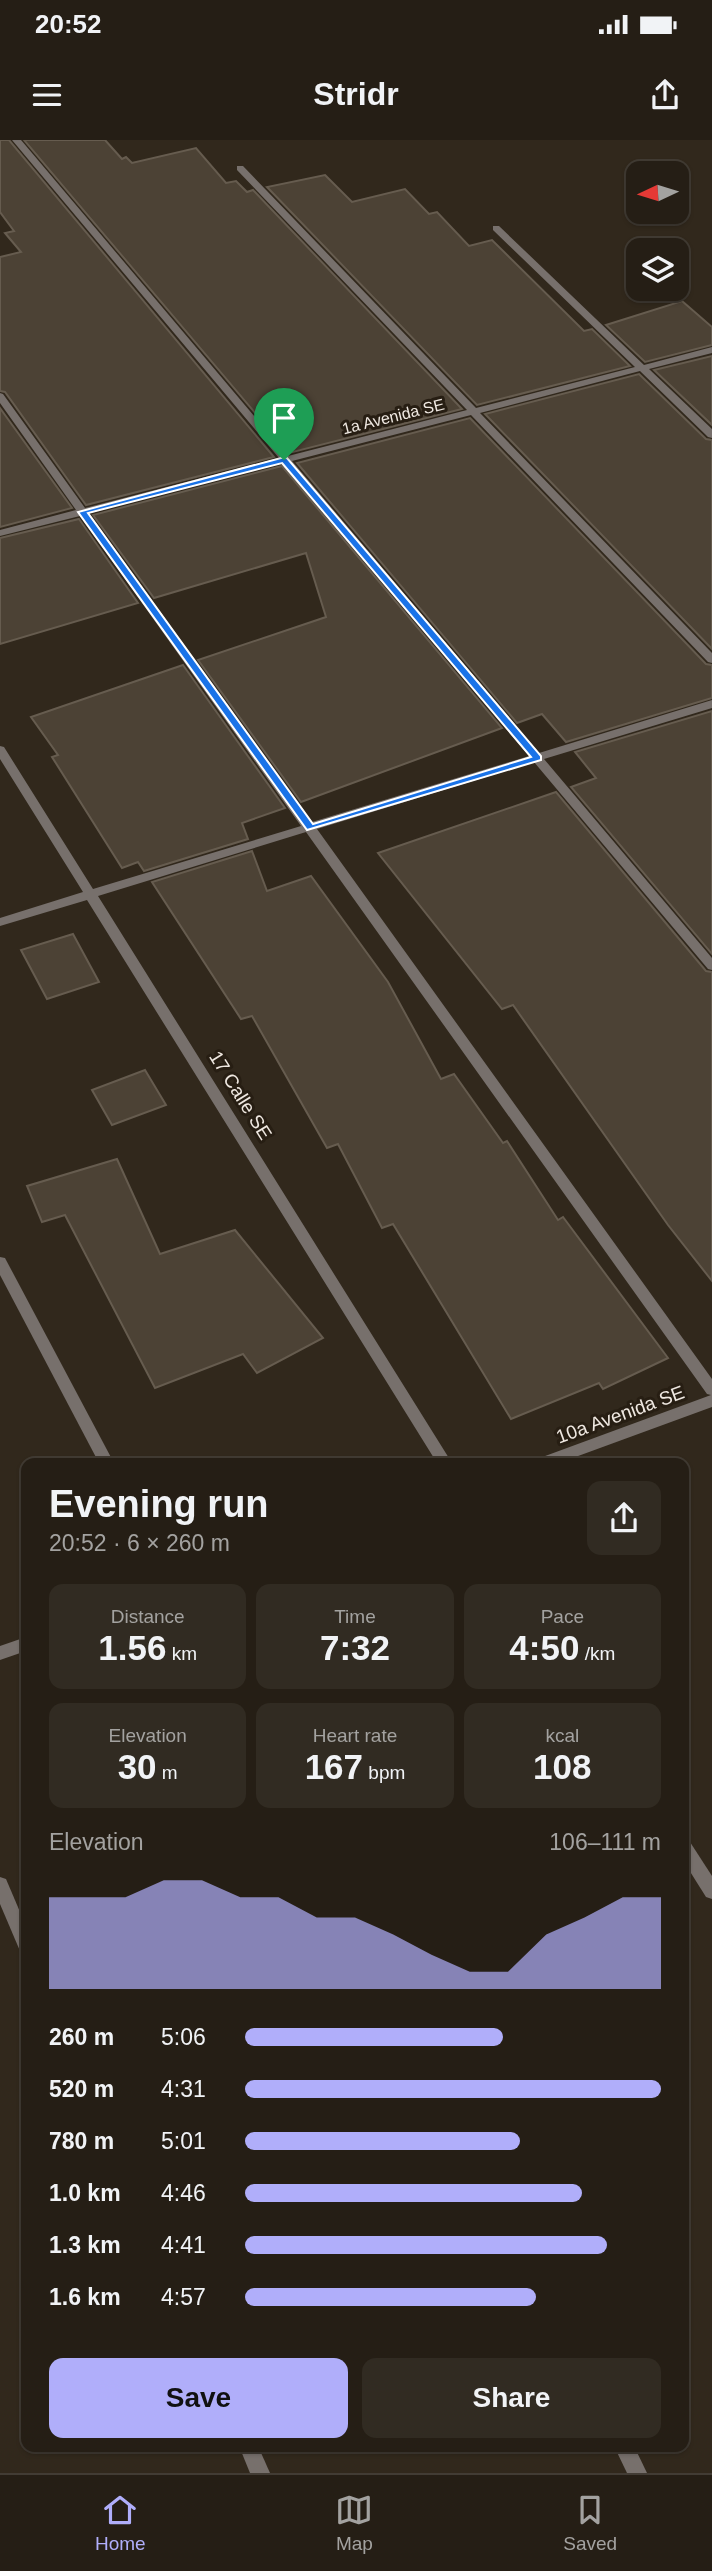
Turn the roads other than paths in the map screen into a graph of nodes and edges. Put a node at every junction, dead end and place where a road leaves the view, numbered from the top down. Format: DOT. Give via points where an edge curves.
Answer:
graph roads {
  1 [pos="16,140"];
  2 [pos="240,167"];
  3 [pos="496,228"];
  4 [pos="712,350"];
  5 [pos="642,368"];
  6 [pos="0,396"];
  7 [pos="473,411"];
  8 [pos="712,435"];
  9 [pos="284,460"];
  10 [pos="82,512"];
  11 [pos="0,533"];
  12 [pos="712,660"];
  13 [pos="712,704"];
  14 [pos="0,750"];
  15 [pos="537,758"];
  16 [pos="310,828"];
  17 [pos="91,895"];
  18 [pos="0,922"];
  19 [pos="712,966"];
  20 [pos="0,1262"];
  21 [pos="712,1390"];
  22 [pos="712,1401"];
  23 [pos="104,1458"];
  24 [pos="442,1458"];
  25 [pos="556,1458"];
  26 [pos="21,1646"];
  27 [pos="0,1653"];
  28 [pos="689,1855"];
  29 [pos="0,1885"];
  30 [pos="712,1891"];
  31 [pos="21,1933"];
  32 [pos="251,2452"];
  33 [pos="626,2452"];
  34 [pos="260,2473"];
  35 [pos="637,2473"];
  1 -- 9 [label="street"];
  2 -- 7 [label="street"];
  3 -- 5 [label="street"];
  4 -- 5 [label="street, 1a Avenida SE"];
  5 -- 7 [label="street, 1a Avenida SE"];
  5 -- 8 [label="street"];
  6 -- 10 [label="street"];
  7 -- 9 [label="street, 1a Avenida SE"];
  7 -- 12 [label="street"];
  9 -- 10 [label="street, 1a Avenida SE"];
  9 -- 15 [label="street"];
  10 -- 11 [label="street, 1a Avenida SE"];
  10 -- 16 [label="street"];
  13 -- 15 [label="street"];
  14 -- 17 [label="street, 17 Calle SE"];
  15 -- 16 [label="street"];
  15 -- 19 [label="street"];
  16 -- 17 [label="street"];
  16 -- 21 [label="street"];
  17 -- 18 [label="street"];
  17 -- 24 [label="street, 17 Calle SE"];
  20 -- 23 [label="street"];
  22 -- 25 [label="street, 10a Avenida SE"];
  26 -- 27 [label="street"];
  28 -- 30 [label="street"];
  29 -- 31 [label="street"];
  32 -- 34 [label="street"];
  33 -- 35 [label="street"];
}
